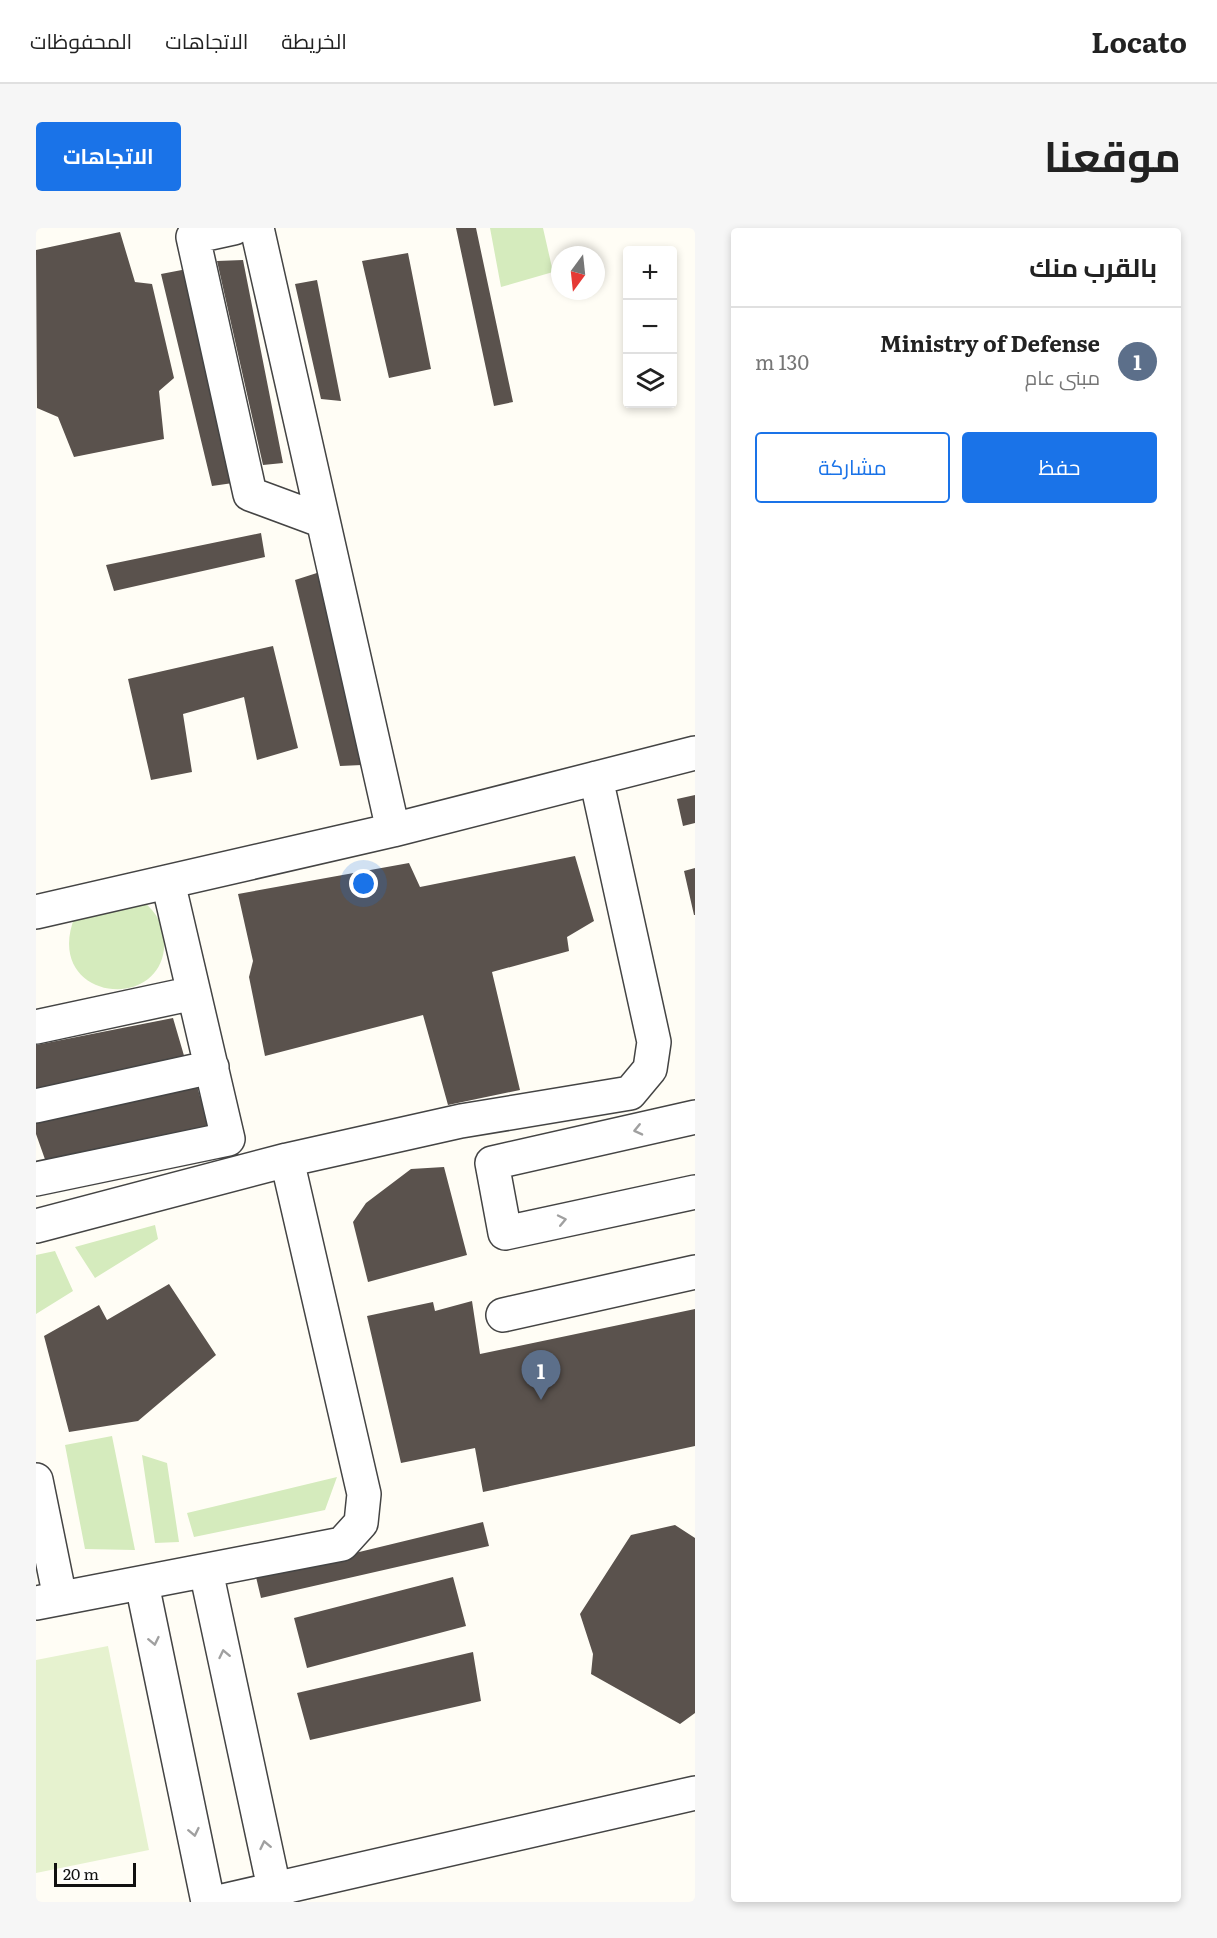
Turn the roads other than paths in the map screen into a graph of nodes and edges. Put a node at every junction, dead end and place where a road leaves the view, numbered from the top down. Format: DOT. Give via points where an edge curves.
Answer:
graph roads {
  1 [pos="234,228"];
  2 [pos="257,228"];
  3 [pos="323,521"];
  4 [pos="695,753"];
  5 [pos="596,778"];
  6 [pos="393,830"];
  7 [pos="168,882"];
  8 [pos="36,912"];
  9 [pos="194,993"];
  10 [pos="36,1027"];
  11 [pos="212,1067"];
  12 [pos="36,1106"];
  13 [pos="695,1117"];
  14 [pos="287,1160"];
  15 [pos="36,1179"];
  16 [pos="695,1192"];
  17 [pos="36,1226"];
  18 [pos="695,1272"];
  19 [pos="503,1316"];
  20 [pos="36,1480"];
  21 [pos="206,1571"];
  22 [pos="142,1584"];
  23 [pos="48,1600"];
  24 [pos="695,1792"];
  25 [pos="275,1896"];
  26 [pos="208,1902"];
  27 [pos="218,1902"];
  1 -- 3 [label="lane" via="193,237 250,494"];
  2 -- 3 [label="lane"];
  3 -- 6 [label="lane"];
  4 -- 5 [label="lane"];
  5 -- 6 [label="lane"];
  5 -- 14 [label="lane" via="654,1042 650,1069 630,1092 461,1121"];
  6 -- 7 [label="lane"];
  7 -- 8 [label="lane"];
  7 -- 9 [label="lane"];
  9 -- 10 [label="lane"];
  9 -- 11 [label="lane"];
  11 -- 12 [label="lane"];
  11 -- 15 [label="lane" via="228,1139"];
  13 -- 16 [label="lane, one-way" via="492,1163 505,1233"];
  14 -- 17 [label="lane"];
  14 -- 21 [label="lane" via="364,1494 361,1523 342,1544"];
  18 -- 19 [label="lane"];
  20 -- 23 [label="lane"];
  21 -- 22 [label="lane"];
  25 -- 21 [label="lane, one-way"];
  22 -- 23 [label="lane"];
  22 -- 26 [label="lane, one-way"];
  24 -- 25 [label="lane"];
  25 -- 27 [label="lane"];
}
